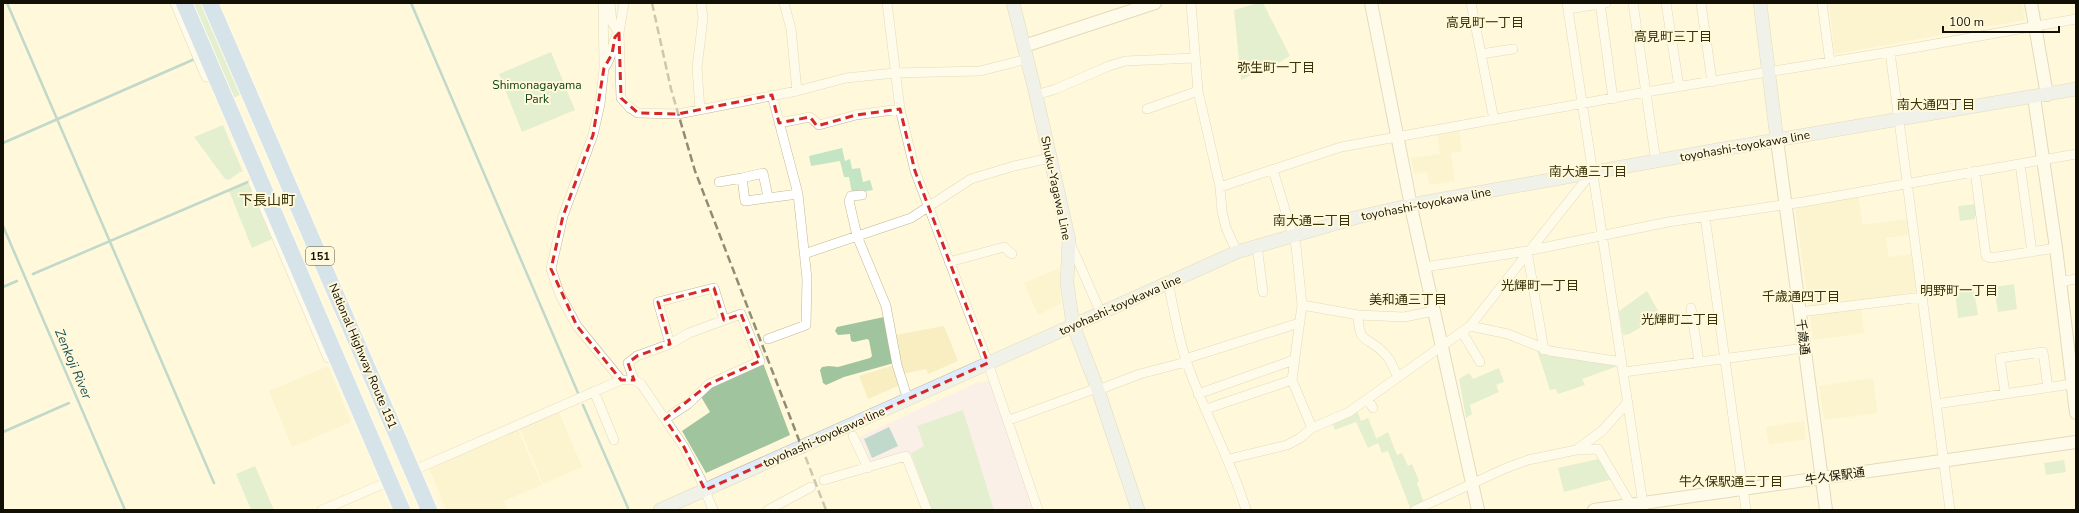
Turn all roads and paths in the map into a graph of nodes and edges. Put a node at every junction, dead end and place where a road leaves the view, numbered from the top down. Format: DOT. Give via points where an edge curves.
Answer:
graph roads {
  1 [pos="175,3"];
  2 [pos="184,3"];
  3 [pos="210,3"];
  4 [pos="219,3"];
  5 [pos="603,3"];
  6 [pos="610,3"];
  7 [pos="624,3"];
  8 [pos="701,3"];
  9 [pos="784,3"];
  10 [pos="887,3"];
  11 [pos="1013,3"];
  12 [pos="1155,3"];
  13 [pos="1191,3"];
  14 [pos="1371,3"];
  15 [pos="1471,3"];
  16 [pos="1602,3"];
  17 [pos="1633,3"];
  18 [pos="1666,3"];
  19 [pos="1701,3"];
  20 [pos="1760,3"];
  21 [pos="1822,3"];
  22 [pos="2031,3"];
  23 [pos="1567,6"];
  24 [pos="2076,19"];
  25 [pos="2035,26"];
  26 [pos="619,33"];
  27 [pos="1024,46"];
  28 [pos="1513,49"];
  29 [pos="1890,52"];
  30 [pos="1480,54"];
  31 [pos="233,55"];
  32 [pos="1196,58"];
  33 [pos="1027,59"];
  34 [pos="1830,62"];
  35 [pos="604,68"];
  36 [pos="1769,72"];
  37 [pos="895,73"];
  38 [pos="215,78"];
  39 [pos="1712,82"];
  40 [pos="1679,88"];
  41 [pos="2076,90"];
  42 [pos="797,91"];
  43 [pos="1198,91"];
  44 [pos="1646,92"];
  45 [pos="772,95"];
  46 [pos="1036,95"];
  47 [pos="2040,96"];
  48 [pos="1613,99"];
  49 [pos="1582,105"];
  50 [pos="900,109"];
  51 [pos="1147,109"];
  52 [pos="700,110"];
  53 [pos="1494,120"];
  54 [pos="1899,120"];
  55 [pos="779,123"];
  56 [pos="1398,137"];
  57 [pos="1777,140"];
  58 [pos="2076,154"];
  59 [pos="1050,158"];
  60 [pos="2044,160"];
  61 [pos="1656,162"];
  62 [pos="2020,164"];
  63 [pos="1273,170"];
  64 [pos="1975,171"];
  65 [pos="1592,172"];
  66 [pos="742,178"];
  67 [pos="719,182"];
  68 [pos="1906,183"];
  69 [pos="1220,187"];
  70 [pos="798,194"];
  71 [pos="862,195"];
  72 [pos="768,197"];
  73 [pos="1411,205"];
  74 [pos="1785,205"];
  75 [pos="928,206"];
  76 [pos="1705,217"];
  77 [pos="1293,235"];
  78 [pos="857,236"];
  79 [pos="1602,236"];
  80 [pos="1069,240"];
  81 [pos="1257,246"];
  82 [pos="2056,248"];
  83 [pos="1527,251"];
  84 [pos="1237,252"];
  85 [pos="2032,252"];
  86 [pos="804,254"];
  87 [pos="1012,254"];
  88 [pos="949,262"];
  89 [pos="1425,267"];
  90 [pos="2076,279"];
  91 [pos="2059,282"];
  92 [pos="1168,283"];
  93 [pos="1263,292"];
  94 [pos="1922,297"];
  95 [pos="1302,305"];
  96 [pos="1691,308"];
  97 [pos="1434,310"];
  98 [pos="1800,312"];
  99 [pos="1101,313"];
  100 [pos="1358,315"];
  101 [pos="724,320"];
  102 [pos="1299,323"];
  103 [pos="1073,326"];
  104 [pos="1470,326"];
  105 [pos="1462,332"];
  106 [pos="768,338"];
  107 [pos="670,344"];
  108 [pos="1442,346"];
  109 [pos="1804,348"];
  110 [pos="1544,350"];
  111 [pos="1725,358"];
  112 [pos="2073,358"];
  113 [pos="1186,360"];
  114 [pos="1294,360"];
  115 [pos="1480,362"];
  116 [pos="1622,362"];
  117 [pos="1699,362"];
  118 [pos="988,363"];
  119 [pos="1624,372"];
  120 [pos="1398,377"];
  121 [pos="621,380"];
  122 [pos="634,380"];
  123 [pos="1292,380"];
  124 [pos="2072,384"];
  125 [pos="2048,388"];
  126 [pos="1098,389"];
  127 [pos="594,392"];
  128 [pos="1198,394"];
  129 [pos="2005,394"];
  130 [pos="1368,398"];
  131 [pos="908,400"];
  132 [pos="1628,402"];
  133 [pos="1936,404"];
  134 [pos="1373,408"];
  135 [pos="1206,409"];
  136 [pos="2076,413"];
  137 [pos="665,419"];
  138 [pos="1009,420"];
  139 [pos="1312,428"];
  140 [pos="853,436"];
  141 [pos="614,440"];
  142 [pos="2076,442"];
  143 [pos="1576,450"];
  144 [pos="1229,459"];
  145 [pos="1943,460"];
  146 [pos="868,468"];
  147 [pos="412,471"];
  148 [pos="1822,478"];
  149 [pos="824,480"];
  150 [pos="390,481"];
  151 [pos="1472,484"];
  152 [pos="811,487"];
  153 [pos="1743,489"];
  154 [pos="705,490"];
  155 [pos="1631,505"];
  156 [pos="1643,507"];
  157 [pos="1606,509"];
  158 [pos="322,510"];
  159 [pos="402,510"];
  160 [pos="429,510"];
  161 [pos="660,510"];
  162 [pos="713,510"];
  163 [pos="768,510"];
  164 [pos="927,510"];
  165 [pos="1038,510"];
  166 [pos="1138,510"];
  167 [pos="1246,510"];
  168 [pos="1415,510"];
  169 [pos="1478,510"];
  170 [pos="1594,510"];
  171 [pos="1746,510"];
  172 [pos="1826,510"];
  173 [pos="1950,510"];
  1 -- 38 [label="street" via="206,77"];
  2 -- 38 [label="highway, National Highway Route 151 / 151"];
  3 -- 31 [label="highway, National Highway Route 151 / 151"];
  4 -- 31 [label="street" via="238,50"];
  5 -- 35 [label="street"];
  6 -- 26 [label="street" via="612,22"];
  7 -- 26 [label="street"];
  8 -- 52 [label="street" via="703,18 697,68"];
  9 -- 42 [label="street" via="791,29"];
  10 -- 37 [label="street"];
  11 -- 27 [label="main road, Shuku-Yagawa Line"];
  12 -- 27 [label="street"];
  13 -- 32 [label="street"];
  14 -- 56 [label="street"];
  15 -- 30 [label="street"];
  16 -- 23 [label="street"];
  16 -- 48 [label="street"];
  17 -- 44 [label="street"];
  18 -- 40 [label="street"];
  19 -- 39 [label="street"];
  20 -- 36 [label="main road"];
  21 -- 34 [label="street"];
  22 -- 25 [label="street"];
  23 -- 49 [label="street"];
  24 -- 25 [label="street"];
  25 -- 29 [label="street"];
  25 -- 47 [label="street"];
  26 -- 35 [label="street" via="614,37 612,54"];
  26 -- 52 [label="street" via="621,98 630,108 638,113 662,115"];
  27 -- 33 [label="main road, Shuku-Yagawa Line"];
  28 -- 30 [label="street"];
  29 -- 34 [label="street"];
  29 -- 54 [label="street"];
  30 -- 53 [label="street"];
  31 -- 147 [label="highway, National Highway Route 151 / 151"];
  32 -- 43 [label="street"];
  32 -- 46 [label="street" via="1125,61"];
  33 -- 37 [label="street" via="980,71"];
  33 -- 46 [label="main road, Shuku-Yagawa Line"];
  34 -- 36 [label="street"];
  35 -- 121 [label="street" via="593,135 563,216 551,269 560,295 577,326"];
  36 -- 39 [label="street"];
  36 -- 57 [label="main road"];
  37 -- 42 [label="street" via="846,78"];
  37 -- 50 [label="street"];
  38 -- 150 [label="highway, National Highway Route 151 / 151"];
  39 -- 40 [label="street"];
  40 -- 44 [label="street"];
  41 -- 47 [label="main road, toyohashi-toyokawa line"];
  42 -- 45 [label="street"];
  43 -- 51 [label="street"];
  43 -- 69 [label="street"];
  44 -- 48 [label="street"];
  44 -- 61 [label="street"];
  45 -- 52 [label="street"];
  45 -- 55 [label="street"];
  46 -- 59 [label="main road, Shuku-Yagawa Line"];
  47 -- 54 [label="main road, toyohashi-toyokawa line"];
  47 -- 60 [label="street"];
  48 -- 49 [label="street"];
  49 -- 53 [label="street"];
  49 -- 65 [label="street"];
  50 -- 55 [label="street" via="856,115 819,125 810,117"];
  50 -- 75 [label="street" via="915,171"];
  53 -- 56 [label="street"];
  54 -- 57 [label="main road, toyohashi-toyokawa line"];
  54 -- 68 [label="street"];
  55 -- 70 [label="street"];
  56 -- 63 [label="street" via="1341,147"];
  56 -- 73 [label="street"];
  57 -- 61 [label="main road, toyohashi-toyokawa line"];
  57 -- 74 [label="street, 千歳通"];
  58 -- 60 [label="street"];
  59 -- 75 [label="street" via="971,179"];
  59 -- 80 [label="main road, Shuku-Yagawa Line"];
  60 -- 62 [label="street"];
  60 -- 82 [label="street"];
  61 -- 65 [label="main road, toyohashi-toyokawa line"];
  62 -- 64 [label="street"];
  62 -- 85 [label="street"];
  63 -- 69 [label="street"];
  63 -- 77 [label="street"];
  64 -- 68 [label="street"];
  64 -- 85 [label="street" via="1986,256 1991,258"];
  65 -- 73 [label="main road, toyohashi-toyokawa line"];
  65 -- 79 [label="street"];
  65 -- 83 [label="street"];
  66 -- 67 [label="street"];
  66 -- 72 [label="street" via="763,173"];
  66 -- 72 [label="street" via="745,201"];
  68 -- 74 [label="street"];
  68 -- 94 [label="street"];
  69 -- 84 [label="street" via="1226,228"];
  70 -- 72 [label="street"];
  70 -- 86 [label="street"];
  71 -- 78 [label="street" via="851,196 849,200"];
  73 -- 77 [label="main road, toyohashi-toyokawa line"];
  73 -- 89 [label="street"];
  74 -- 76 [label="street"];
  74 -- 98 [label="street, 千歳通"];
  75 -- 78 [label="street" via="911,218"];
  75 -- 88 [label="street"];
  76 -- 79 [label="street"];
  76 -- 111 [label="street"];
  77 -- 81 [label="main road, toyohashi-toyokawa line"];
  77 -- 95 [label="street"];
  78 -- 86 [label="street"];
  78 -- 131 [label="street" via="886,306 897,365"];
  79 -- 83 [label="street"];
  79 -- 116 [label="street"];
  80 -- 99 [label="street"];
  80 -- 103 [label="main road, Shuku-Yagawa Line" via="1067,284"];
  81 -- 84 [label="main road, toyohashi-toyokawa line"];
  81 -- 93 [label="street"];
  82 -- 85 [label="street"];
  82 -- 91 [label="street"];
  83 -- 89 [label="street"];
  83 -- 104 [label="street"];
  83 -- 110 [label="street"];
  84 -- 92 [label="main road, toyohashi-toyokawa line"];
  86 -- 106 [label="street" via="808,302 806,325"];
  87 -- 88 [label="street" via="1004,247"];
  88 -- 118 [label="street"];
  89 -- 97 [label="street"];
  90 -- 91 [label="street"];
  91 -- 112 [label="street"];
  92 -- 99 [label="main road, toyohashi-toyokawa line"];
  92 -- 113 [label="street"];
  94 -- 98 [label="street"];
  94 -- 133 [label="street"];
  95 -- 100 [label="street"];
  95 -- 102 [label="street"];
  96 -- 117 [label="street"];
  97 -- 100 [label="street" via="1404,317"];
  97 -- 108 [label="street"];
  98 -- 109 [label="street, 千歳通"];
  99 -- 103 [label="main road, toyohashi-toyokawa line"];
  100 -- 120 [label="street" via="1362,337 1384,353"];
  101 -- 107 [label="street" via="689,333"];
  101 -- 107 [label="street" via="714,288 658,302"];
  101 -- 137 [label="street" via="740,314 760,361 709,384 688,404"];
  102 -- 113 [label="street"];
  102 -- 114 [label="street"];
  103 -- 118 [label="main road, toyohashi-toyokawa line"];
  103 -- 126 [label="main road, Shuku-Yagawa Line"];
  104 -- 105 [label="street"];
  104 -- 110 [label="street" via="1508,334"];
  105 -- 108 [label="street"];
  105 -- 115 [label="street"];
  107 -- 122 [label="street" via="637,356 628,363"];
  108 -- 120 [label="street"];
  108 -- 151 [label="street"];
  109 -- 111 [label="street"];
  109 -- 148 [label="street, 千歳通"];
  110 -- 116 [label="street"];
  111 -- 117 [label="street"];
  111 -- 153 [label="street"];
  112 -- 124 [label="street"];
  113 -- 126 [label="street"];
  113 -- 128 [label="street"];
  114 -- 123 [label="street"];
  114 -- 128 [label="street"];
  116 -- 119 [label="street"];
  117 -- 119 [label="street"];
  118 -- 131 [label="main road, toyohashi-toyokawa line"];
  118 -- 138 [label="street"];
  119 -- 132 [label="street"];
  120 -- 130 [label="street" via="1380,395"];
  121 -- 122 [label="street"];
  121 -- 127 [label="street"];
  122 -- 137 [label="street" via="641,384"];
  123 -- 135 [label="street"];
  123 -- 139 [label="street"];
  124 -- 125 [label="street"];
  124 -- 136 [label="street"];
  125 -- 129 [label="street"];
  125 -- 129 [label="street" via="2043,352 2000,358"];
  126 -- 138 [label="street"];
  126 -- 166 [label="main road, Shuku-Yagawa Line"];
  127 -- 141 [label="street"];
  127 -- 147 [label="street"];
  128 -- 135 [label="street"];
  129 -- 133 [label="street"];
  130 -- 134 [label="street"];
  130 -- 139 [label="street" via="1349,412"];
  131 -- 154 [label="main road, toyohashi-toyokawa line"];
  132 -- 143 [label="street" via="1602,432"];
  132 -- 156 [label="street"];
  133 -- 145 [label="street"];
  135 -- 144 [label="street"];
  137 -- 154 [label="street" via="684,448"];
  138 -- 165 [label="street"];
  139 -- 144 [label="street" via="1287,444"];
  140 -- 146 [label="street"];
  142 -- 145 [label="street, 牛久保駅通"];
  143 -- 151 [label="street" via="1528,460"];
  143 -- 155 [label="street" via="1598,449"];
  144 -- 167 [label="street"];
  145 -- 148 [label="street, 牛久保駅通"];
  145 -- 173 [label="street"];
  146 -- 149 [label="street"];
  146 -- 164 [label="street" via="906,456"];
  147 -- 160 [label="highway, National Highway Route 151 / 151"];
  148 -- 153 [label="street, 牛久保駅通"];
  148 -- 172 [label="street, 千歳通"];
  150 -- 158 [label="street"];
  150 -- 159 [label="highway, National Highway Route 151 / 151"];
  151 -- 168 [label="street"];
  151 -- 169 [label="street"];
  152 -- 163 [label="street"];
  153 -- 156 [label="street, 牛久保駅通"];
  153 -- 171 [label="street"];
  154 -- 161 [label="main road, toyohashi-toyokawa line"];
  154 -- 162 [label="street"];
  155 -- 156 [label="street, 牛久保駅通"];
  155 -- 157 [label="street, 牛久保駅通"];
  157 -- 170 [label="street, 牛久保駅通"];
}
